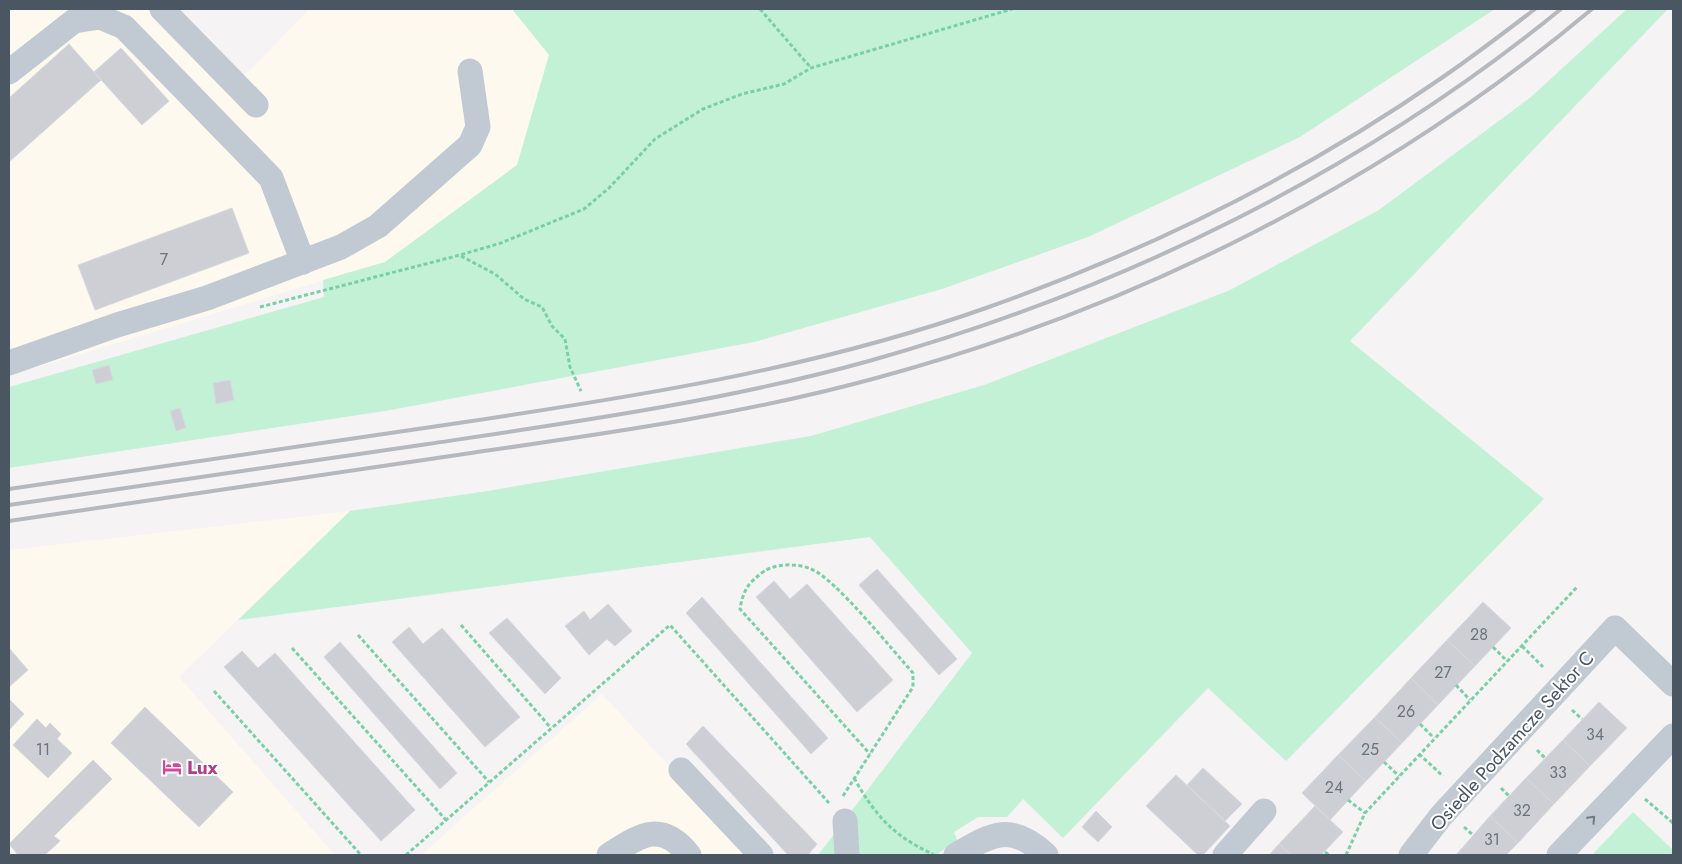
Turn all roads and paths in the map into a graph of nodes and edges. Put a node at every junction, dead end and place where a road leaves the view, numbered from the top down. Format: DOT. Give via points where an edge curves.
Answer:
graph roads {
  1 [pos="162,9"];
  2 [pos="760,9"];
  3 [pos="1012,9"];
  4 [pos="812,68"];
  5 [pos="9,72"];
  6 [pos="470,72"];
  7 [pos="256,105"];
  8 [pos="460,255"];
  9 [pos="303,262"];
  10 [pos="255,309"];
  11 [pos="9,363"];
  12 [pos="581,391"];
  13 [pos="1577,587"];
  14 [pos="461,625"];
  15 [pos="358,635"];
  16 [pos="1522,646"];
  17 [pos="1493,647"];
  18 [pos="292,648"];
  19 [pos="1507,661"];
  20 [pos="1673,684"];
  21 [pos="1562,685"];
  22 [pos="1456,686"];
  23 [pos="214,691"];
  24 [pos="1470,700"];
  25 [pos="1420,724"];
  26 [pos="551,728"];
  27 [pos="1673,736"];
  28 [pos="1434,738"];
  29 [pos="870,754"];
  30 [pos="1419,754"];
  31 [pos="1384,762"];
  32 [pos="681,770"];
  33 [pos="1399,776"];
  34 [pos="854,778"];
  35 [pos="489,782"];
  36 [pos="1627,783"];
  37 [pos="1462,794"];
  38 [pos="1348,800"];
  39 [pos="1264,811"];
  40 [pos="1365,813"];
  41 [pos="840,815"];
  42 [pos="446,820"];
  43 [pos="1673,823"];
  44 [pos="1325,852"];
  45 [pos="959,854"];
  46 [pos="361,855"];
  47 [pos="406,855"];
  48 [pos="609,855"];
  49 [pos="689,855"];
  50 [pos="761,855"];
  51 [pos="847,855"];
  52 [pos="936,855"];
  53 [pos="1046,855"];
  54 [pos="1225,855"];
  55 [pos="1329,855"];
  56 [pos="1346,855"];
  57 [pos="1411,855"];
  58 [pos="1559,855"];
  1 -- 7 [label="lane"];
  2 -- 4 [label="path"];
  3 -- 4 [label="path"];
  4 -- 8 [label="path" via="784,84 742,94 704,109 655,138 610,188 584,208 501,243"];
  5 -- 9 [label="lane" via="74,21 100,17 124,27 271,178"];
  6 -- 9 [label="lane" via="478,127 470,145 378,226 341,247"];
  8 -- 10 [label="path"];
  8 -- 12 [label="path" via="495,274 524,299 542,307 552,326 565,339 570,367"];
  9 -- 11 [label="lane" via="207,298"];
  13 -- 16 [label="path"];
  14 -- 26 [label="path"];
  15 -- 35 [label="path"];
  16 -- 19 [label="path"];
  16 -- 21 [label="path"];
  17 -- 19 [label="path"];
  18 -- 42 [label="path"];
  19 -- 24 [label="path"];
  20 -- 21 [label="lane, Osiedle Podzamcze Sektor C" via="1614,628"];
  21 -- 37 [label="lane, Osiedle Podzamcze Sektor C"];
  22 -- 24 [label="path"];
  23 -- 46 [label="path"];
  24 -- 28 [label="path"];
  25 -- 28 [label="path"];
  26 -- 35 [label="path"];
  26 -- 41 [label="path" via="670,625"];
  27 -- 36 [label="lane"];
  28 -- 30 [label="path"];
  29 -- 29 [label="path" via="740,609 743,592 769,568 792,565 812,569 833,585 913,673 913,687"];
  29 -- 34 [label="path"];
  30 -- 33 [label="path"];
  30 -- 37 [label="path"];
  31 -- 33 [label="path"];
  32 -- 50 [label="lane"];
  33 -- 40 [label="path"];
  34 -- 41 [label="path"];
  34 -- 52 [label="path" via="885,824 917,847"];
  35 -- 42 [label="path"];
  36 -- 43 [label="path"];
  58 -- 36 [label="lane, one-way"];
  37 -- 57 [label="lane, Osiedle Podzamcze Sektor C" via="1440,816"];
  38 -- 40 [label="path"];
  39 -- 54 [label="lane"];
  40 -- 56 [label="path"];
  41 -- 51 [label="lane"];
  42 -- 47 [label="path"];
  44 -- 55 [label="path"];
  45 -- 53 [label="lane" via="981,840 1006,833 1023,838"];
  48 -- 49 [label="lane" via="638,837 657,832 679,842"];
}
